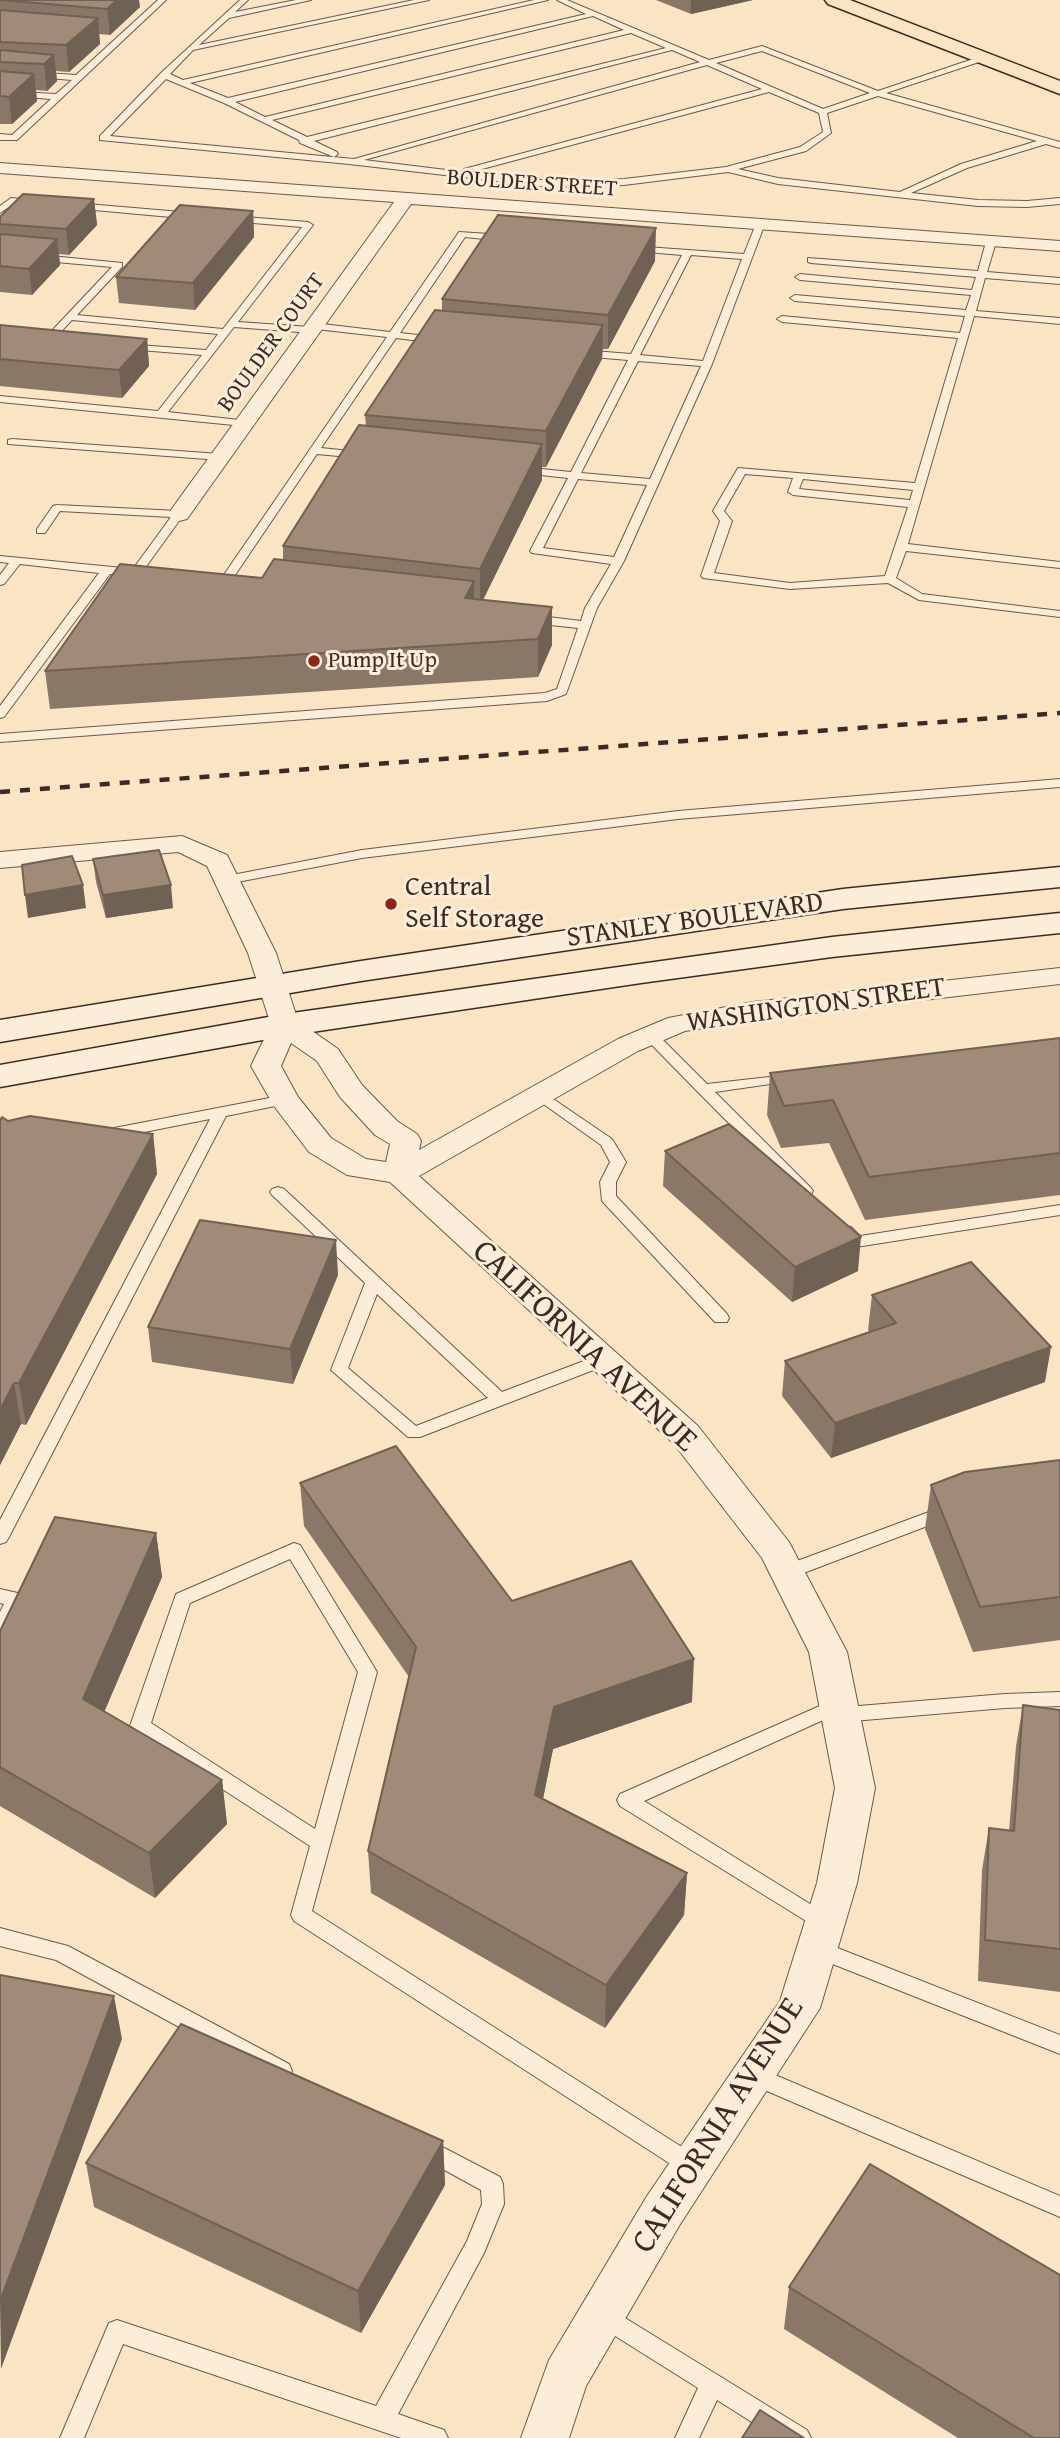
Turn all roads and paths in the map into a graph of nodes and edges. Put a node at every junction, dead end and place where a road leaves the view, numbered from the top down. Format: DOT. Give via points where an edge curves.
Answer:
graph roads {
  1 [pos="244,0"];
  2 [pos="307,0"];
  3 [pos="425,0"];
  4 [pos="544,0"];
  5 [pos="561,0"];
  6 [pos="834,0"];
  7 [pos="882,0"];
  8 [pos="160,2"];
  9 [pos="146,3"];
  10 [pos="594,14"];
  11 [pos="228,16"];
  12 [pos="632,30"];
  13 [pos="106,39"];
  14 [pos="119,40"];
  15 [pos="191,48"];
  16 [pos="673,48"];
  17 [pos="1009,50"];
  18 [pos="982,58"];
  19 [pos="711,64"];
  20 [pos="1060,69"];
  21 [pos="0,72"];
  22 [pos="164,75"];
  23 [pos="79,78"];
  24 [pos="180,83"];
  25 [pos="1060,88"];
  26 [pos="770,89"];
  27 [pos="0,93"];
  28 [pos="877,93"];
  29 [pos="58,97"];
  30 [pos="227,102"];
  31 [pos="823,111"];
  32 [pos="262,120"];
  33 [pos="0,137"];
  34 [pos="303,141"];
  35 [pos="1046,141"];
  36 [pos="1060,145"];
  37 [pos="349,161"];
  38 [pos="2,170"];
  39 [pos="726,170"];
  40 [pos="458,173"];
  41 [pos="902,194"];
  42 [pos="405,199"];
  43 [pos="1060,201"];
  44 [pos="51,204"];
  45 [pos="65,205"];
  46 [pos="0,210"];
  47 [pos="200,216"];
  48 [pos="227,218"];
  49 [pos="759,226"];
  50 [pos="515,239"];
  51 [pos="991,242"];
  52 [pos="1060,246"];
  53 [pos="621,247"];
  54 [pos="688,252"];
  55 [pos="0,254"];
  56 [pos="747,257"];
  57 [pos="811,260"];
  58 [pos="981,275"];
  59 [pos="800,277"];
  60 [pos="1060,281"];
  61 [pos="976,293"];
  62 [pos="795,298"];
  63 [pos="970,313"];
  64 [pos="70,317"];
  65 [pos="782,319"];
  66 [pos="1060,321"];
  67 [pos="228,328"];
  68 [pos="313,328"];
  69 [pos="393,336"];
  70 [pos="963,337"];
  71 [pos="62,341"];
  72 [pos="446,341"];
  73 [pos="116,345"];
  74 [pos="567,351"];
  75 [pos="208,353"];
  76 [pos="634,357"];
  77 [pos="707,364"];
  78 [pos="0,399"];
  79 [pos="161,415"];
  80 [pos="244,423"];
  81 [pos="12,442"];
  82 [pos="314,451"];
  83 [pos="369,456"];
  84 [pos="220,457"];
  85 [pos="506,468"];
  86 [pos="575,475"];
  87 [pos="799,476"];
  88 [pos="655,483"];
  89 [pos="919,487"];
  90 [pos="914,504"];
  91 [pos="179,514"];
  92 [pos="41,531"];
  93 [pos="902,547"];
  94 [pos="0,559"];
  95 [pos="17,561"];
  96 [pos="618,561"];
  97 [pos="1060,565"];
  98 [pos="107,570"];
  99 [pos="890,579"];
  100 [pos="0,582"];
  101 [pos="239,584"];
  102 [pos="1060,614"];
  103 [pos="515,617"];
  104 [pos="585,625"];
  105 [pos="0,714"];
  106 [pos="0,738"];
  107 [pos="1060,783"];
  108 [pos="0,860"];
  109 [pos="1060,877"];
  110 [pos="227,880"];
  111 [pos="1060,923"];
  112 [pos="1058,980"];
  113 [pos="272,985"];
  114 [pos="285,1025"];
  115 [pos="0,1031"];
  116 [pos="650,1035"];
  117 [pos="813,1074"];
  118 [pos="0,1076"];
  119 [pos="703,1089"];
  120 [pos="540,1095"];
  121 [pos="285,1100"];
  122 [pos="221,1112"];
  123 [pos="92,1138"];
  124 [pos="399,1174"];
  125 [pos="278,1192"];
  126 [pos="818,1204"];
  127 [pos="1060,1210"];
  128 [pos="836,1223"];
  129 [pos="374,1282"];
  130 [pos="721,1318"];
  131 [pos="603,1360"];
  132 [pos="500,1400"];
  133 [pos="956,1508"];
  134 [pos="0,1537"];
  135 [pos="786,1572"];
  136 [pos="0,1597"];
  137 [pos="0,1630"];
  138 [pos="1060,1699"];
  139 [pos="840,1710"];
  140 [pos="321,1843"];
  141 [pos="821,1936"];
  142 [pos="0,1937"];
  143 [pos="1060,2045"];
  144 [pos="754,2075"];
  145 [pos="295,2078"];
  146 [pos="405,2138"];
  147 [pos="693,2166"];
  148 [pos="1060,2207"];
  149 [pos="602,2315"];
  150 [pos="712,2384"];
  151 [pos="382,2420"];
  152 [pos="72,2438"];
  153 [pos="436,2438"];
  154 [pos="545,2438"];
  155 [pos="687,2438"];
  156 [pos="799,2438"];
  1 -- 11 [label="lane"];
  2 -- 11 [label="lane"];
  3 -- 15 [label="lane"];
  4 -- 24 [label="lane"];
  5 -- 10 [label="lane"];
  6 -- 18 [label="main road"];
  7 -- 17 [label="main road"];
  8 -- 9 [label="lane"];
  8 -- 14 [label="lane"];
  10 -- 12 [label="lane"];
  10 -- 30 [label="lane"];
  11 -- 15 [label="lane"];
  12 -- 16 [label="lane"];
  12 -- 32 [label="lane"];
  13 -- 14 [label="lane"];
  14 -- 23 [label="lane"];
  15 -- 22 [label="lane"];
  16 -- 19 [label="lane"];
  16 -- 34 [label="lane"];
  17 -- 18 [label="main road"];
  17 -- 20 [label="main road"];
  18 -- 25 [label="main road"];
  18 -- 28 [label="lane"];
  19 -- 26 [label="lane"];
  19 -- 28 [label="lane" via="762,48"];
  19 -- 37 [label="lane"];
  21 -- 23 [label="lane"];
  22 -- 24 [label="lane"];
  22 -- 37 [label="lane" via="103,138"];
  23 -- 29 [label="lane"];
  24 -- 30 [label="lane"];
  26 -- 31 [label="lane"];
  26 -- 40 [label="lane"];
  27 -- 29 [label="lane"];
  28 -- 31 [label="lane"];
  28 -- 35 [label="lane"];
  29 -- 33 [label="lane" via="14,138"];
  30 -- 32 [label="lane"];
  31 -- 39 [label="lane" via="827,133 803,149"];
  32 -- 34 [label="lane"];
  34 -- 37 [label="lane"];
  35 -- 36 [label="lane"];
  35 -- 41 [label="lane" via="964,166"];
  37 -- 40 [label="lane"];
  38 -- 42 [label="street, BOULDER STREET"];
  39 -- 40 [label="lane" via="624,182 549,184"];
  39 -- 41 [label="lane" via="778,181"];
  41 -- 43 [label="lane" via="978,203"];
  42 -- 49 [label="street, BOULDER STREET"];
  42 -- 68 [label="street, BOULDER COURT"];
  44 -- 46 [label="lane" via="11,201"];
  45 -- 47 [label="lane"];
  48 -- 67 [label="lane" via="308,225"];
  49 -- 51 [label="street, BOULDER STREET"];
  49 -- 56 [label="lane"];
  50 -- 69 [label="lane" via="462,234"];
  51 -- 52 [label="street, BOULDER STREET"];
  51 -- 58 [label="lane"];
  53 -- 54 [label="lane"];
  54 -- 56 [label="lane"];
  54 -- 76 [label="lane"];
  55 -- 64 [label="lane" via="119,265"];
  56 -- 77 [label="lane"];
  57 -- 58 [label="lane"];
  58 -- 60 [label="lane"];
  58 -- 61 [label="lane"];
  59 -- 61 [label="lane"];
  61 -- 63 [label="lane"];
  62 -- 63 [label="lane"];
  63 -- 66 [label="lane"];
  63 -- 70 [label="lane"];
  64 -- 67 [label="lane"];
  64 -- 71 [label="lane" via="49,340"];
  65 -- 70 [label="lane"];
  67 -- 68 [label="lane"];
  67 -- 75 [label="lane"];
  68 -- 69 [label="lane"];
  68 -- 80 [label="street, BOULDER COURT"];
  69 -- 72 [label="lane"];
  69 -- 82 [label="lane"];
  70 -- 89 [label="lane"];
  73 -- 75 [label="lane"];
  74 -- 76 [label="lane"];
  75 -- 79 [label="lane"];
  76 -- 77 [label="lane"];
  76 -- 86 [label="lane"];
  77 -- 88 [label="lane"];
  78 -- 79 [label="lane"];
  79 -- 80 [label="lane"];
  80 -- 84 [label="street, BOULDER COURT"];
  81 -- 84 [label="lane"];
  82 -- 83 [label="lane"];
  82 -- 101 [label="lane" via="218,581"];
  84 -- 91 [label="street, BOULDER COURT"];
  85 -- 86 [label="lane"];
  86 -- 88 [label="lane"];
  86 -- 96 [label="lane" via="536,551"];
  87 -- 89 [label="lane"];
  87 -- 90 [label="lane" via="793,492"];
  87 -- 99 [label="lane" via="742,470 718,512 726,522 707,576 790,586"];
  88 -- 96 [label="lane"];
  89 -- 90 [label="lane"];
  90 -- 93 [label="lane"];
  91 -- 92 [label="lane" via="57,508"];
  91 -- 98 [label="lane" via="143,574"];
  93 -- 97 [label="lane"];
  93 -- 99 [label="lane"];
  94 -- 95 [label="lane"];
  95 -- 98 [label="lane"];
  95 -- 100 [label="lane"];
  96 -- 104 [label="lane"];
  98 -- 105 [label="lane"];
  99 -- 102 [label="lane" via="919,597"];
  103 -- 104 [label="lane"];
  104 -- 106 [label="lane" via="562,691 547,697"];
  107 -- 110 [label="lane" via="678,815 362,854"];
  108 -- 110 [label="street" via="182,844 218,861"];
  109 -- 113 [label="main road, STANLEY BOULEVARD" via="843,899"];
  110 -- 113 [label="street"];
  111 -- 114 [label="main road, STANLEY BOULEVARD" via="778,954"];
  112 -- 116 [label="street, WASHINGTON STREET" via="753,1011 678,1024"];
  113 -- 114 [label="street"];
  113 -- 115 [label="main road, STANLEY BOULEVARD"];
  114 -- 118 [label="main road, STANLEY BOULEVARD"];
  114 -- 121 [label="street" via="266,1066"];
  114 -- 124 [label="street" via="328,1055 351,1091 386,1128 406,1141"];
  116 -- 119 [label="lane"];
  116 -- 120 [label="street, WASHINGTON STREET"];
  117 -- 119 [label="lane"];
  119 -- 126 [label="lane"];
  120 -- 124 [label="street, WASHINGTON STREET"];
  120 -- 130 [label="lane" via="607,1142 618,1162 608,1182 608,1197"];
  121 -- 122 [label="lane"];
  121 -- 124 [label="street" via="320,1145 358,1168"];
  122 -- 123 [label="lane"];
  122 -- 134 [label="lane"];
  124 -- 131 [label="street, CALIFORNIA AVENUE"];
  125 -- 129 [label="lane"];
  127 -- 128 [label="lane" via="856,1242"];
  129 -- 132 [label="lane"];
  129 -- 132 [label="lane" via="339,1370 414,1433"];
  131 -- 132 [label="lane"];
  131 -- 135 [label="street, CALIFORNIA AVENUE" via="686,1435 776,1552"];
  133 -- 135 [label="lane"];
  135 -- 139 [label="street, CALIFORNIA AVENUE" via="828,1652"];
  136 -- 137 [label="lane" via="16,1599"];
  138 -- 139 [label="lane"];
  139 -- 141 [label="street, CALIFORNIA AVENUE" via="855,1788 837,1883"];
  139 -- 141 [label="lane" via="627,1801"];
  140 -- 140 [label="lane" via="140,1726 183,1599 294,1550 368,1672"];
  140 -- 147 [label="lane" via="301,1915"];
  141 -- 143 [label="lane"];
  141 -- 144 [label="street, CALIFORNIA AVENUE" via="799,2008"];
  142 -- 145 [label="lane" via="61,1952"];
  144 -- 147 [label="street, CALIFORNIA AVENUE"];
  144 -- 148 [label="lane"];
  146 -- 151 [label="lane" via="492,2184 493,2204 476,2246"];
  147 -- 149 [label="street, CALIFORNIA AVENUE"];
  149 -- 150 [label="lane"];
  149 -- 154 [label="street, CALIFORNIA AVENUE" via="566,2376"];
  150 -- 155 [label="lane"];
  150 -- 156 [label="lane"];
  151 -- 152 [label="lane" via="117,2331"];
  151 -- 153 [label="lane"];
}
